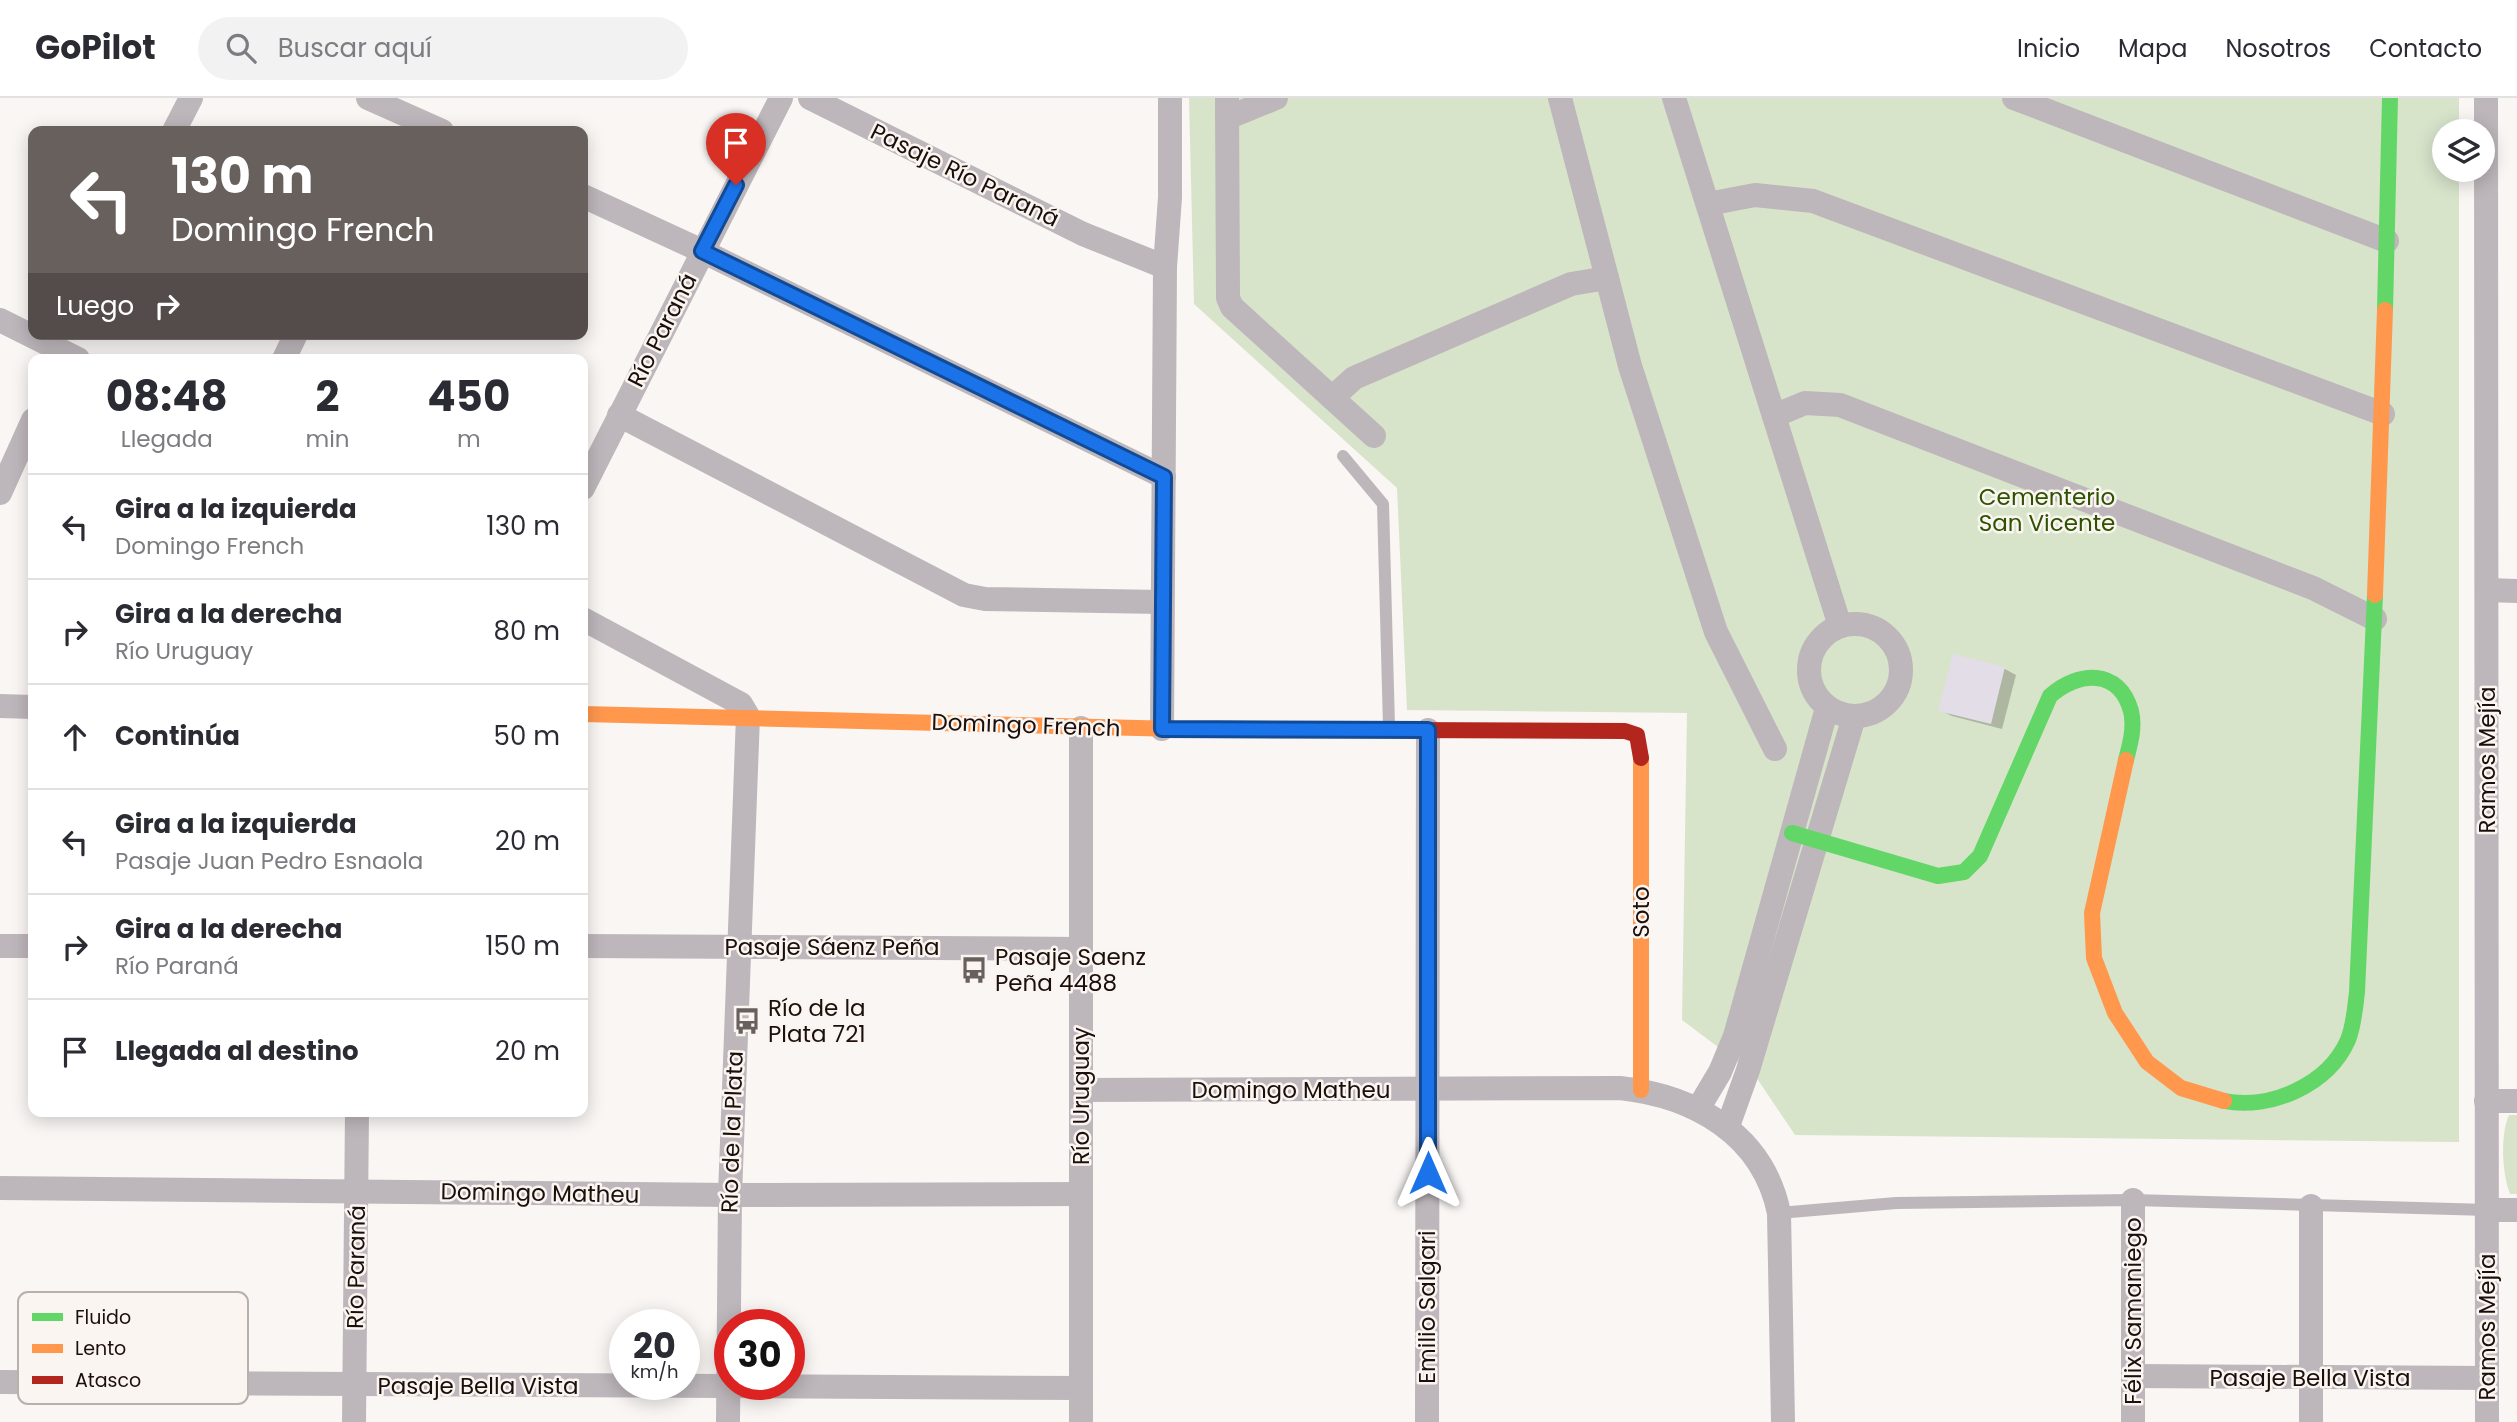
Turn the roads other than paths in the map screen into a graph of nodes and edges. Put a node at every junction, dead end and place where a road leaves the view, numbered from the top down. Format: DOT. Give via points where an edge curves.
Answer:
graph roads {
  1 [pos="191,98"];
  2 [pos="368,98"];
  3 [pos="781,98"];
  4 [pos="810,98"];
  5 [pos="1170,98"];
  6 [pos="1276,98"];
  7 [pos="1560,98"];
  8 [pos="1674,98"];
  9 [pos="2014,98"];
  10 [pos="2390,98"];
  11 [pos="2486,98"];
  12 [pos="1227,108"];
  13 [pos="405,115"];
  14 [pos="177,126"];
  15 [pos="430,126"];
  16 [pos="588,198"];
  17 [pos="1708,204"];
  18 [pos="2387,241"];
  19 [pos="702,251"];
  20 [pos="1165,267"];
  21 [pos="1607,278"];
  22 [pos="0,320"];
  23 [pos="28,333"];
  24 [pos="45,340"];
  25 [pos="69,351"];
  26 [pos="1332,398"];
  27 [pos="2383,414"];
  28 [pos="619,415"];
  29 [pos="1774,416"];
  30 [pos="28,431"];
  31 [pos="1374,436"];
  32 [pos="1343,456"];
  33 [pos="1164,477"];
  34 [pos="588,478"];
  35 [pos="0,492"];
  36 [pos="2487,590"];
  37 [pos="2517,591"];
  38 [pos="1161,602"];
  39 [pos="2375,619"];
  40 [pos="588,622"];
  41 [pos="1840,626"];
  42 [pos="0,706"];
  43 [pos="28,707"];
  44 [pos="1827,708"];
  45 [pos="588,714"];
  46 [pos="748,716"];
  47 [pos="1854,717"];
  48 [pos="1081,728"];
  49 [pos="1162,729"];
  50 [pos="1389,730"];
  51 [pos="1428,730"];
  52 [pos="1637,735"];
  53 [pos="1776,749"];
  54 [pos="1792,833"];
  55 [pos="1818,841"];
  56 [pos="0,946"];
  57 [pos="28,946"];
  58 [pos="588,946"];
  59 [pos="738,947"];
  60 [pos="1081,949"];
  61 [pos="1081,1090"];
  62 [pos="1428,1090"];
  63 [pos="1641,1090"];
  64 [pos="2486,1101"];
  65 [pos="2517,1101"];
  66 [pos="1698,1108"];
  67 [pos="357,1117"];
  68 [pos="1728,1126"];
  69 [pos="0,1188"];
  70 [pos="356,1191"];
  71 [pos="1081,1194"];
  72 [pos="730,1195"];
  73 [pos="2133,1200"];
  74 [pos="2311,1206"];
  75 [pos="2488,1210"];
  76 [pos="2517,1210"];
  77 [pos="1779,1213"];
  78 [pos="729,1309"];
  79 [pos="2133,1376"];
  80 [pos="2312,1378"];
  81 [pos="2487,1378"];
  82 [pos="0,1382"];
  83 [pos="18,1382"];
  84 [pos="248,1384"];
  85 [pos="354,1385"];
  86 [pos="714,1388"];
  87 [pos="805,1388"];
  88 [pos="1081,1388"];
  89 [pos="729,1400"];
  90 [pos="354,1422"];
  91 [pos="728,1422"];
  92 [pos="1081,1422"];
  93 [pos="1427,1422"];
  94 [pos="1783,1422"];
  95 [pos="2133,1422"];
  96 [pos="2311,1422"];
  97 [pos="2487,1422"];
  1 -- 14 [label="street"];
  2 -- 13 [label="street"];
  3 -- 19 [label="street, Río Paraná"];
  4 -- 20 [label="street, Pasaje Río Paraná" via="1083,234"];
  5 -- 20 [label="street"];
  6 -- 12 [label="street"];
  7 -- 21 [label="street"];
  8 -- 17 [label="street"];
  9 -- 18 [label="street"];
  10 -- 18 [label="street"];
  11 -- 36 [label="street, Ramos Mejía"];
  12 -- 26 [label="street" via="1228,298"];
  13 -- 15 [label="street"];
  16 -- 19 [label="street"];
  17 -- 27 [label="street" via="1755,195 1813,201"];
  17 -- 29 [label="street"];
  18 -- 27 [label="street"];
  19 -- 28 [label="street, Río Paraná"];
  19 -- 33 [label="street"];
  20 -- 33 [label="street"];
  21 -- 26 [label="street" via="1571,284 1354,378"];
  21 -- 53 [label="street" via="1630,366 1716,632"];
  22 -- 23 [label="street"];
  24 -- 25 [label="street"];
  26 -- 31 [label="street"];
  27 -- 39 [label="street"];
  28 -- 34 [label="street, Río Paraná"];
  28 -- 38 [label="street" via="964,595"];
  29 -- 39 [label="street" via="1805,403 1840,405 2313,587"];
  29 -- 41 [label="street"];
  30 -- 35 [label="street"];
  32 -- 50 [label="lane" via="1383,504"];
  33 -- 38 [label="street"];
  36 -- 37 [label="street"];
  36 -- 64 [label="street, Ramos Mejía"];
  38 -- 49 [label="street"];
  39 -- 55 [label="street" via="2352,1029 2334,1062 2292,1096 2244,1103 2188,1092 2148,1065 2118,1018 2099,974 2091,934 2133,714 2125,695 2102,678 2072,679 2050,696 1980,856 1964,872 1938,876"];
  40 -- 46 [label="street" via="741,704"];
  41 -- 44 [label="street" via="1816,643 1810,656 1810,685"];
  41 -- 47 [label="street" via="1872,626 1886,635 1901,663 1895,695 1870,715"];
  42 -- 43 [label="street"];
  44 -- 47 [label="street"];
  44 -- 54 [label="street"];
  45 -- 46 [label="street, Domingo French"];
  46 -- 48 [label="street, Domingo French"];
  46 -- 59 [label="street, Río de la Plata"];
  47 -- 55 [label="street"];
  48 -- 49 [label="street, Domingo French"];
  48 -- 60 [label="street, Río Uruguay"];
  49 -- 50 [label="street, Domingo French"];
  50 -- 51 [label="street, Domingo French"];
  51 -- 52 [label="street, Domingo French" via="1625,731"];
  51 -- 62 [label="street, Emilio Salgari"];
  52 -- 63 [label="street, Soto" via="1641,750"];
  54 -- 55 [label="street"];
  54 -- 66 [label="street" via="1735,1036"];
  55 -- 68 [label="street"];
  56 -- 57 [label="street"];
  58 -- 59 [label="street, Pasaje Sáenz Peña"];
  59 -- 60 [label="street, Pasaje Sáenz Peña"];
  59 -- 72 [label="street, Río de la Plata"];
  60 -- 61 [label="street, Río Uruguay"];
  61 -- 62 [label="street, Domingo Matheu"];
  61 -- 71 [label="street, Río Uruguay"];
  62 -- 63 [label="street, Domingo Matheu"];
  62 -- 93 [label="street, Emilio Salgari"];
  63 -- 66 [label="street, Domingo Matheu"];
  64 -- 65 [label="street"];
  64 -- 75 [label="street, Ramos Mejía"];
  66 -- 68 [label="street, Domingo Matheu"];
  67 -- 70 [label="street, Río Paraná"];
  68 -- 77 [label="street, Domingo Matheu" via="1769,1180"];
  69 -- 70 [label="street, Domingo Matheu"];
  70 -- 72 [label="street, Domingo Matheu"];
  70 -- 85 [label="street, Río Paraná"];
  71 -- 72 [label="street, Domingo Matheu"];
  71 -- 88 [label="street, Río Uruguay"];
  72 -- 78 [label="street, Río de la Plata"];
  73 -- 74 [label="lane"];
  73 -- 77 [label="lane" via="1895,1203"];
  73 -- 79 [label="street, Félix Samaniego"];
  74 -- 75 [label="lane"];
  74 -- 80 [label="street"];
  75 -- 76 [label="street"];
  75 -- 81 [label="street, Ramos Mejía"];
  77 -- 94 [label="street"];
  79 -- 80 [label="street, Pasaje Bella Vista"];
  79 -- 95 [label="street, Félix Samaniego"];
  80 -- 81 [label="street, Pasaje Bella Vista"];
  80 -- 96 [label="street"];
  81 -- 97 [label="street, Ramos Mejía"];
  82 -- 83 [label="street, Pasaje Bella Vista"];
  84 -- 85 [label="street, Pasaje Bella Vista"];
  85 -- 86 [label="street, Pasaje Bella Vista"];
  85 -- 90 [label="street, Río Paraná"];
  87 -- 88 [label="street, Pasaje Bella Vista"];
  88 -- 92 [label="street, Río Uruguay"];
  89 -- 91 [label="street, Río de la Plata"];
}
